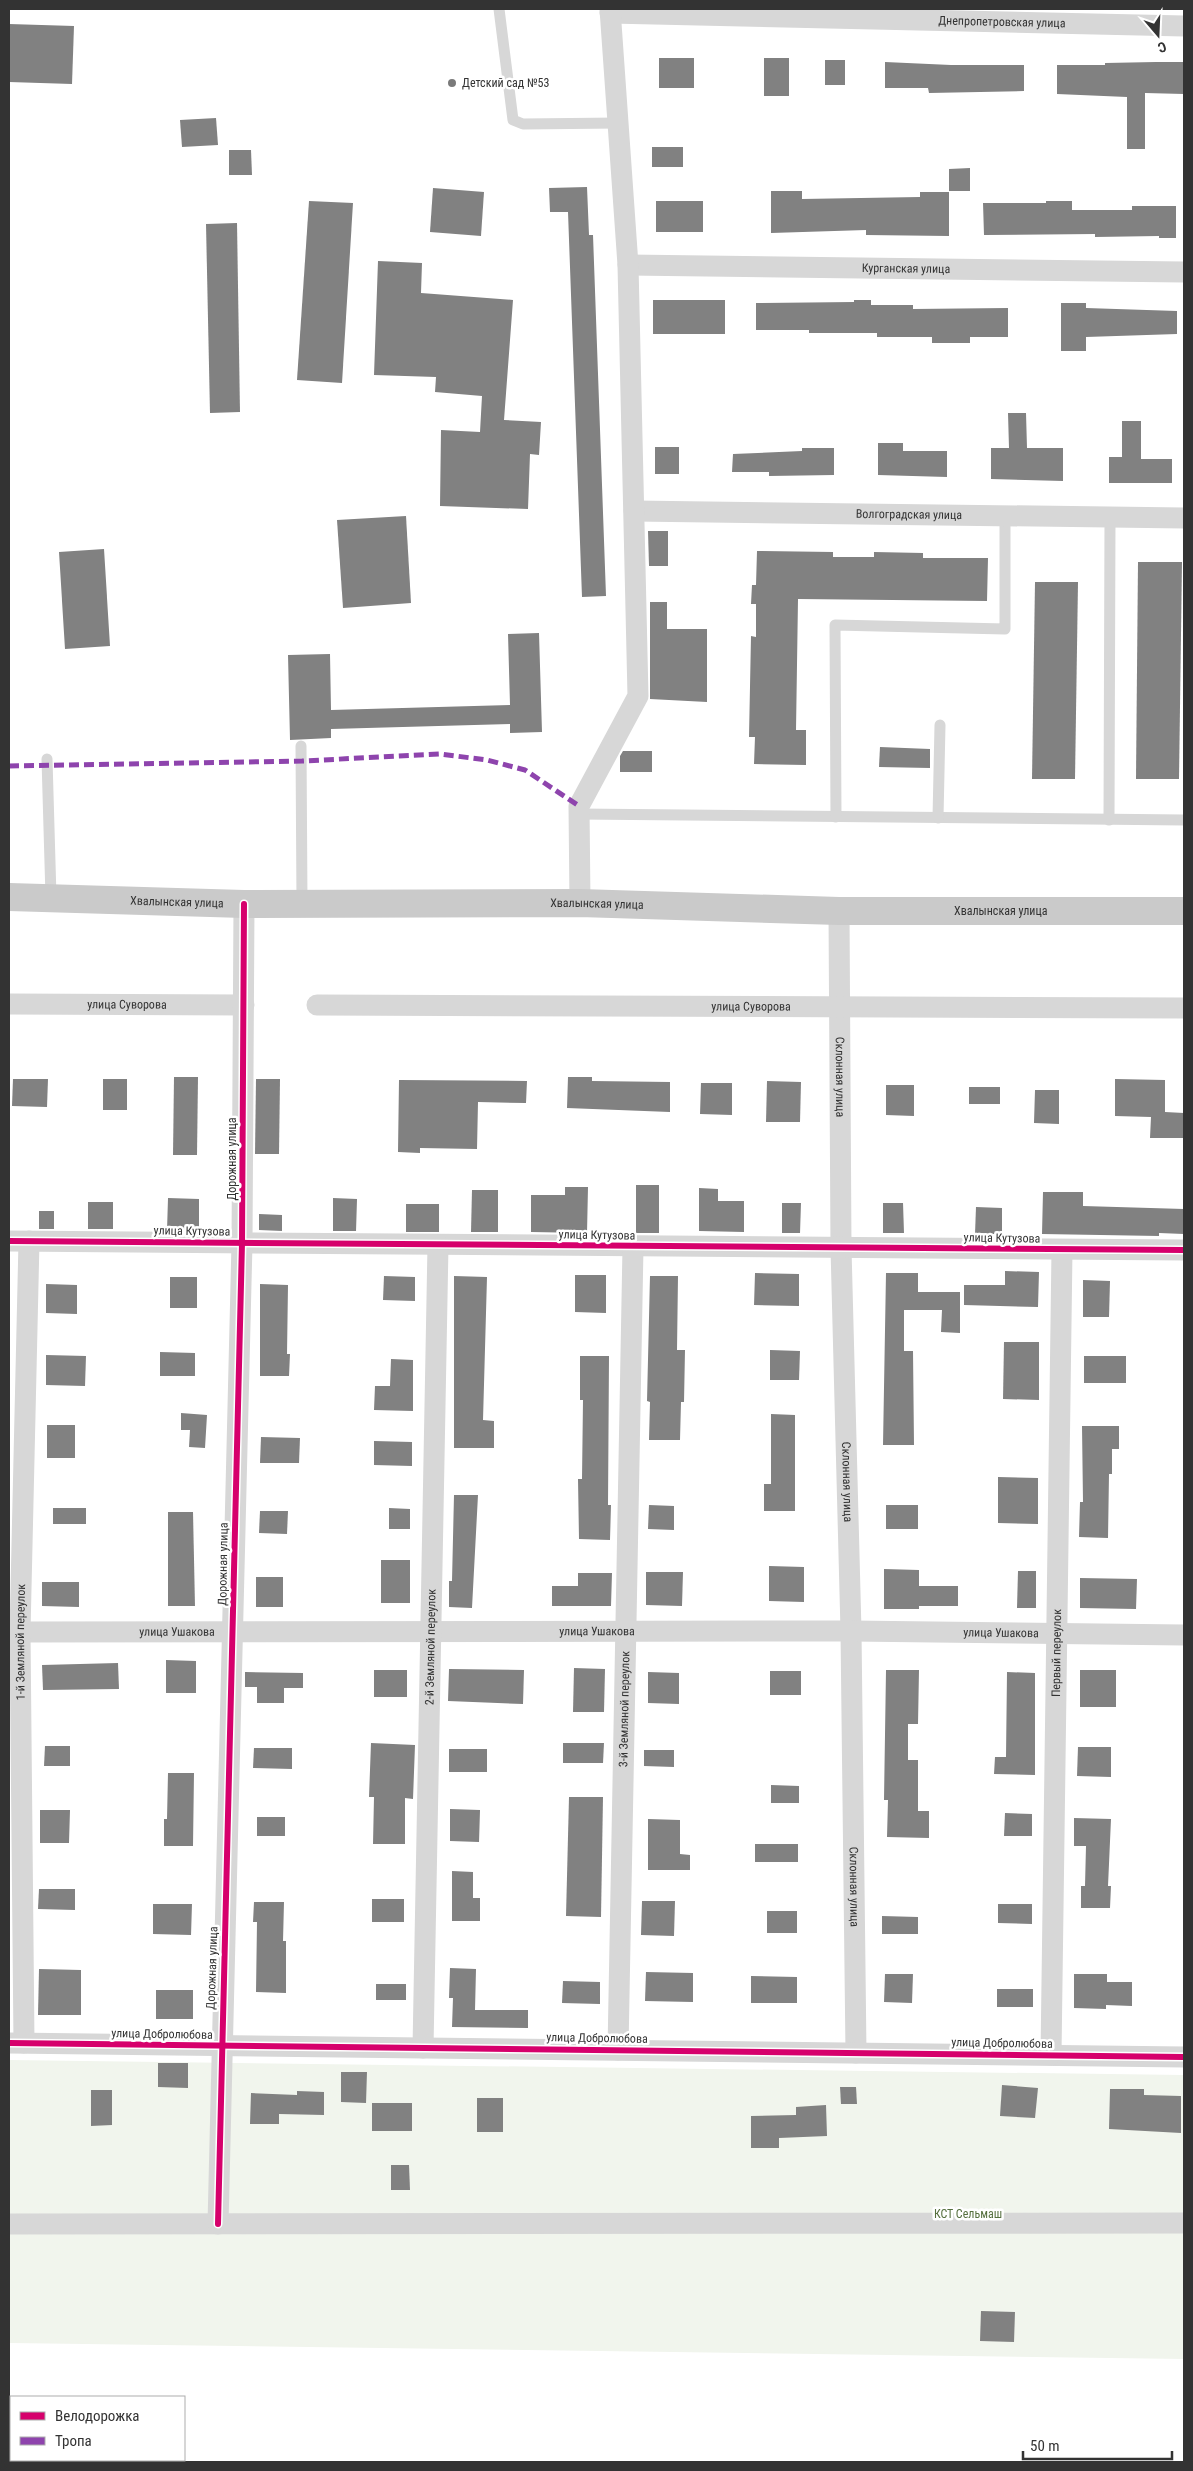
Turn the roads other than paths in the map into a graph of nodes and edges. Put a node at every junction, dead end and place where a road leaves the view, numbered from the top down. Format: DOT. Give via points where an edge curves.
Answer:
graph roads {
  1 [pos="499,9"];
  2 [pos="610,11"];
  3 [pos="1184,26"];
  4 [pos="618,123"];
  5 [pos="628,265"];
  6 [pos="1184,272"];
  7 [pos="634,511"];
  8 [pos="1005,517"];
  9 [pos="1110,518"];
  10 [pos="1184,518"];
  11 [pos="940,725"];
  12 [pos="301,746"];
  13 [pos="47,760"];
  14 [pos="579,814"];
  15 [pos="836,817"];
  16 [pos="938,818"];
  17 [pos="1109,820"];
  18 [pos="1184,820"];
  19 [pos="9,897"];
  20 [pos="51,897"];
  21 [pos="302,903"];
  22 [pos="580,903"];
  23 [pos="244,904"];
  24 [pos="839,910"];
  25 [pos="1184,911"];
  26 [pos="9,1004"];
  27 [pos="244,1005"];
  28 [pos="317,1005"];
  29 [pos="840,1007"];
  30 [pos="1184,1008"];
  31 [pos="19,1241"];
  32 [pos="242,1243"];
  33 [pos="438,1245"];
  34 [pos="633,1247"];
  35 [pos="841,1248"];
  36 [pos="1062,1250"];
  37 [pos="1184,1250"];
  38 [pos="627,1631"];
  39 [pos="851,1631"];
  40 [pos="14,1632"];
  41 [pos="233,1632"];
  42 [pos="429,1632"];
  43 [pos="1056,1634"];
  44 [pos="1184,1635"];
  45 [pos="16,2043"];
  46 [pos="221,2046"];
  47 [pos="423,2048"];
  48 [pos="618,2050"];
  49 [pos="856,2053"];
  50 [pos="1051,2055"];
  51 [pos="1184,2057"];
  52 [pos="1184,2223"];
  53 [pos="9,2224"];
  54 [pos="218,2224"];
  1 -- 4 [label="lane" via="513,120 523,124"];
  2 -- 3 [label="street, Днепропетровская улица"];
  2 -- 4 [label="street"];
  4 -- 5 [label="street"];
  5 -- 6 [label="street, Курганская улица"];
  5 -- 7 [label="street"];
  7 -- 8 [label="street, Волгоградская улица"];
  7 -- 14 [label="street" via="638,696 579,806"];
  8 -- 9 [label="street, Волгоградская улица"];
  8 -- 15 [label="lane" via="1005,629 835,625"];
  9 -- 10 [label="street, Волгоградская улица"];
  9 -- 17 [label="lane"];
  11 -- 16 [label="lane"];
  12 -- 21 [label="lane"];
  13 -- 20 [label="lane"];
  14 -- 15 [label="lane"];
  14 -- 22 [label="street"];
  15 -- 16 [label="lane"];
  16 -- 17 [label="lane"];
  17 -- 18 [label="lane"];
  19 -- 20 [label="main road, Хвалынская улица"];
  20 -- 23 [label="main road, Хвалынская улица"];
  21 -- 22 [label="main road, Хвалынская улица"];
  21 -- 23 [label="main road, Хвалынская улица"];
  22 -- 24 [label="main road, Хвалынская улица"];
  23 -- 27 [label="street, Дорожная улица"];
  24 -- 25 [label="main road, Хвалынская улица"];
  24 -- 29 [label="street, Склонная улица"];
  26 -- 27 [label="street, улица Суворова"];
  27 -- 32 [label="street, Дорожная улица"];
  28 -- 29 [label="street, улица Суворова"];
  29 -- 30 [label="street, улица Суворова"];
  29 -- 35 [label="street, Склонная улица"];
  31 -- 32 [label="street, улица Кутузова"];
  31 -- 40 [label="street, 1-й Земляной переулок"];
  32 -- 33 [label="street, улица Кутузова"];
  32 -- 41 [label="street, Дорожная улица"];
  33 -- 34 [label="street, улица Кутузова"];
  33 -- 42 [label="street, 2-й Земляной переулок"];
  34 -- 35 [label="street, улица Кутузова"];
  34 -- 38 [label="street, 3-й Земляной переулок"];
  35 -- 36 [label="street, улица Кутузова"];
  35 -- 39 [label="street, Склонная улица"];
  36 -- 37 [label="street, улица Кутузова"];
  36 -- 43 [label="street, Первый переулок"];
  38 -- 39 [label="street, улица Ушакова"];
  38 -- 42 [label="street, улица Ушакова"];
  38 -- 48 [label="street, 3-й Земляной переулок"];
  39 -- 43 [label="street, улица Ушакова"];
  39 -- 49 [label="street, Склонная улица"];
  40 -- 41 [label="street, улица Ушакова"];
  40 -- 45 [label="street, 1-й Земляной переулок"];
  41 -- 42 [label="street, улица Ушакова"];
  41 -- 46 [label="street, Дорожная улица"];
  42 -- 47 [label="street, 2-й Земляной переулок"];
  43 -- 44 [label="street, улица Ушакова"];
  43 -- 50 [label="street, Первый переулок"];
  45 -- 46 [label="street, улица Добролюбова"];
  46 -- 47 [label="street, улица Добролюбова"];
  46 -- 54 [label="street, Дорожная улица"];
  47 -- 48 [label="street, улица Добролюбова"];
  48 -- 49 [label="street, улица Добролюбова"];
  49 -- 50 [label="street, улица Добролюбова"];
  50 -- 51 [label="street, улица Добролюбова"];
  52 -- 54 [label="street"];
  53 -- 54 [label="street"];
}
